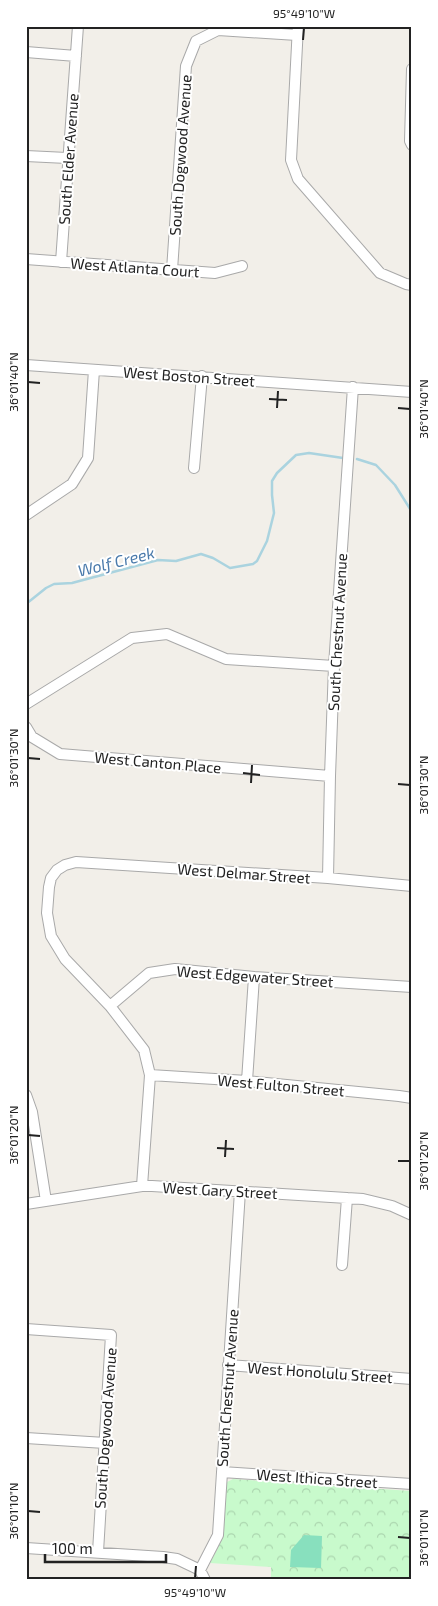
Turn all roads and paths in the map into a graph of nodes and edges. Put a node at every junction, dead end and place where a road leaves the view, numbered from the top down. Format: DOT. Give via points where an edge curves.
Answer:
graph roads {
  1 [pos="78,26"];
  2 [pos="298,30"];
  3 [pos="26,52"];
  4 [pos="76,56"];
  5 [pos="412,69"];
  6 [pos="411,143"];
  7 [pos="26,156"];
  8 [pos="67,158"];
  9 [pos="26,260"];
  10 [pos="61,262"];
  11 [pos="242,266"];
  12 [pos="172,270"];
  13 [pos="409,284"];
  14 [pos="26,365"];
  15 [pos="94,370"];
  16 [pos="202,376"];
  17 [pos="353,387"];
  18 [pos="412,392"];
  19 [pos="194,468"];
  20 [pos="26,515"];
  21 [pos="334,666"];
  22 [pos="26,704"];
  23 [pos="26,727"];
  24 [pos="330,776"];
  25 [pos="328,878"];
  26 [pos="412,886"];
  27 [pos="254,977"];
  28 [pos="412,987"];
  29 [pos="110,1006"];
  30 [pos="150,1075"];
  31 [pos="247,1081"];
  32 [pos="26,1095"];
  33 [pos="412,1098"];
  34 [pos="142,1186"];
  35 [pos="240,1191"];
  36 [pos="347,1198"];
  37 [pos="46,1201"];
  38 [pos="26,1204"];
  39 [pos="412,1215"];
  40 [pos="342,1265"];
  41 [pos="26,1329"];
  42 [pos="228,1365"];
  43 [pos="412,1379"];
  44 [pos="26,1438"];
  45 [pos="104,1442"];
  46 [pos="222,1472"];
  47 [pos="412,1484"];
  48 [pos="26,1548"];
  49 [pos="98,1552"];
  50 [pos="200,1570"];
  51 [pos="205,1580"];
  1 -- 4 [label="street, South Elder Avenue"];
  2 -- 12 [label="street, South Dogwood Avenue" via="218,30 196,42 186,66"];
  2 -- 13 [label="street" via="291,160 298,178 380,273"];
  3 -- 4 [label="street"];
  4 -- 8 [label="street, South Elder Avenue"];
  5 -- 6 [label="street"];
  7 -- 8 [label="street"];
  8 -- 10 [label="street, South Elder Avenue"];
  9 -- 10 [label="street, West Atlanta Court"];
  10 -- 12 [label="street, West Atlanta Court"];
  11 -- 12 [label="street, West Atlanta Court" via="215,273"];
  14 -- 15 [label="street, West Boston Street"];
  15 -- 16 [label="street, West Boston Street"];
  15 -- 20 [label="street" via="88,458 72,484"];
  16 -- 17 [label="street, West Boston Street"];
  16 -- 19 [label="street"];
  17 -- 18 [label="street, West Boston Street"];
  17 -- 21 [label="street, South Chestnut Avenue"];
  21 -- 22 [label="street" via="226,659 167,634 132,638"];
  21 -- 24 [label="street, South Chestnut Avenue"];
  23 -- 24 [label="street, West Canton Place" via="32,737 60,754"];
  24 -- 25 [label="street, South Chestnut Avenue"];
  25 -- 26 [label="street, West Delmar Street"];
  25 -- 29 [label="street, West Delmar Street" via="76,862 64,865 51,878 47,913 51,936 65,959"];
  27 -- 28 [label="street, West Edgewater Street"];
  27 -- 29 [label="street, West Edgewater Street" via="175,969 149,973"];
  27 -- 31 [label="street"];
  29 -- 30 [label="street" via="144,1050"];
  30 -- 31 [label="street, West Fulton Street"];
  30 -- 34 [label="street"];
  31 -- 33 [label="street, West Fulton Street"];
  32 -- 37 [label="street" via="32,1112"];
  34 -- 35 [label="street, West Gary Street"];
  34 -- 37 [label="street, West Gary Street"];
  35 -- 36 [label="street, West Gary Street"];
  35 -- 42 [label="street, South Chestnut Avenue"];
  36 -- 39 [label="street, West Gary Street" via="384,1204"];
  36 -- 40 [label="street"];
  37 -- 38 [label="street, West Gary Street"];
  41 -- 45 [label="street, South Dogwood Avenue" via="111,1335"];
  42 -- 43 [label="street, West Honolulu Street"];
  42 -- 46 [label="street, South Chestnut Avenue"];
  44 -- 45 [label="street"];
  45 -- 49 [label="street, South Dogwood Avenue"];
  46 -- 47 [label="street, West Ithica Street"];
  46 -- 50 [label="street, South Chestnut Avenue" via="218,1535"];
  48 -- 49 [label="street"];
  49 -- 50 [label="street" via="176,1559"];
  50 -- 51 [label="street"];
}
